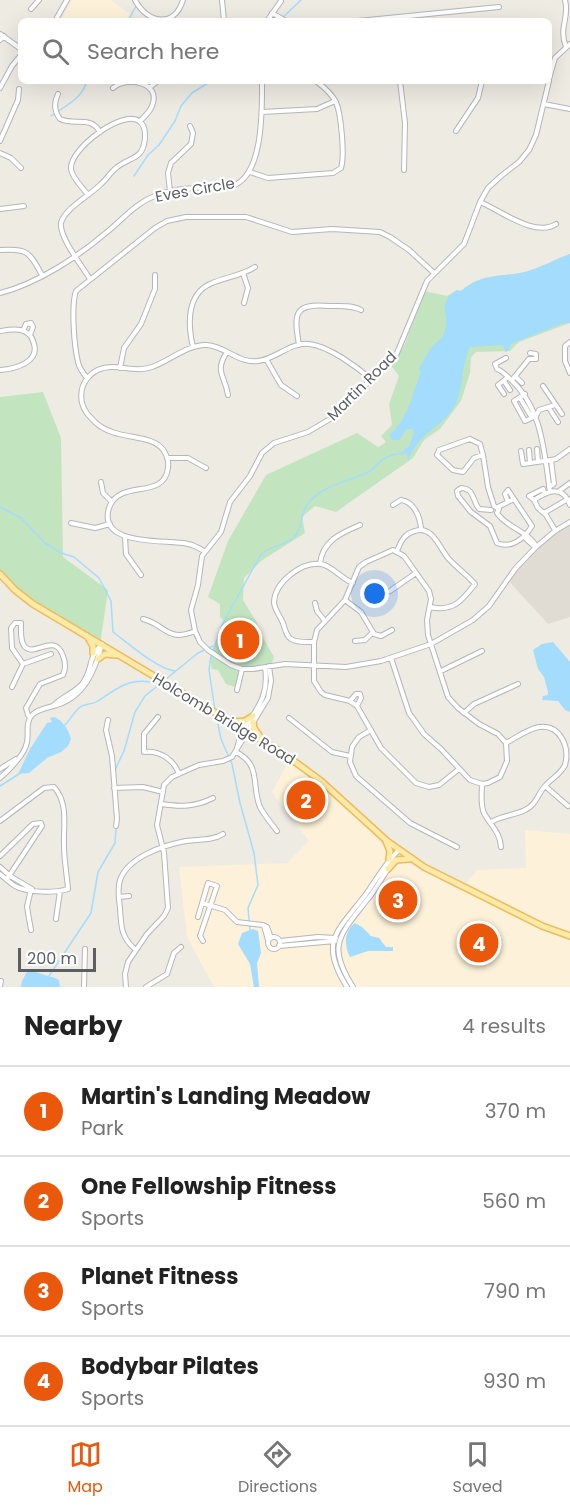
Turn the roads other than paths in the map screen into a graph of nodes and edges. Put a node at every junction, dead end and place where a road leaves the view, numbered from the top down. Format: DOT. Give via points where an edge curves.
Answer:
graph roads {
  1 [pos="39,0"];
  2 [pos="67,0"];
  3 [pos="135,0"];
  4 [pos="183,0"];
  5 [pos="222,0"];
  6 [pos="565,0"];
  7 [pos="281,1"];
  8 [pos="499,7"];
  9 [pos="31,9"];
  10 [pos="272,13"];
  11 [pos="57,18"];
  12 [pos="154,18"];
  13 [pos="168,18"];
  14 [pos="224,18"];
  15 [pos="269,18"];
  16 [pos="281,18"];
  17 [pos="388,18"];
  18 [pos="2,35"];
  19 [pos="0,40"];
  20 [pos="568,45"];
  21 [pos="18,47"];
  22 [pos="18,59"];
  23 [pos="552,65"];
  24 [pos="119,84"];
  25 [pos="144,84"];
  26 [pos="154,84"];
  27 [pos="262,84"];
  28 [pos="320,84"];
  29 [pos="400,84"];
  30 [pos="481,84"];
  31 [pos="548,84"];
  32 [pos="0,88"];
  33 [pos="113,88"];
  34 [pos="149,88"];
  35 [pos="19,89"];
  36 [pos="58,94"];
  37 [pos="335,101"];
  38 [pos="544,104"];
  39 [pos="570,109"];
  40 [pos="262,112"];
  41 [pos="140,122"];
  42 [pos="190,126"];
  43 [pos="456,131"];
  44 [pos="100,132"];
  45 [pos="0,141"];
  46 [pos="0,153"];
  47 [pos="21,168"];
  48 [pos="404,170"];
  49 [pos="250,172"];
  50 [pos="170,191"];
  51 [pos="88,195"];
  52 [pos="480,202"];
  53 [pos="24,206"];
  54 [pos="0,209"];
  55 [pos="556,224"];
  56 [pos="0,250"];
  57 [pos="75,255"];
  58 [pos="255,267"];
  59 [pos="243,273"];
  60 [pos="434,273"];
  61 [pos="42,275"];
  62 [pos="155,275"];
  63 [pos="90,279"];
  64 [pos="0,292"];
  65 [pos="244,303"];
  66 [pos="361,310"];
  67 [pos="0,331"];
  68 [pos="22,331"];
  69 [pos="30,335"];
  70 [pos="570,342"];
  71 [pos="299,345"];
  72 [pos="194,347"];
  73 [pos="227,352"];
  74 [pos="530,353"];
  75 [pos="506,358"];
  76 [pos="266,359"];
  77 [pos="120,368"];
  78 [pos="0,370"];
  79 [pos="570,373"];
  80 [pos="87,378"];
  81 [pos="510,378"];
  82 [pos="372,380"];
  83 [pos="522,383"];
  84 [pos="543,386"];
  85 [pos="510,390"];
  86 [pos="504,394"];
  87 [pos="228,395"];
  88 [pos="297,396"];
  89 [pos="522,396"];
  90 [pos="555,405"];
  91 [pos="549,408"];
  92 [pos="562,414"];
  93 [pos="534,417"];
  94 [pos="558,422"];
  95 [pos="537,449"];
  96 [pos="570,449"];
  97 [pos="529,450"];
  98 [pos="521,451"];
  99 [pos="483,455"];
  100 [pos="167,458"];
  101 [pos="548,460"];
  102 [pos="538,462"];
  103 [pos="531,463"];
  104 [pos="206,468"];
  105 [pos="101,482"];
  106 [pos="570,483"];
  107 [pos="548,491"];
  108 [pos="558,491"];
  109 [pos="514,499"];
  110 [pos="568,499"];
  111 [pos="112,502"];
  112 [pos="508,502"];
  113 [pos="393,505"];
  114 [pos="570,505"];
  115 [pos="494,508"];
  116 [pos="544,513"];
  117 [pos="570,522"];
  118 [pos="71,523"];
  119 [pos="110,524"];
  120 [pos="360,525"];
  121 [pos="421,529"];
  122 [pos="555,531"];
  123 [pos="525,535"];
  124 [pos="124,537"];
  125 [pos="536,547"];
  126 [pos="204,551"];
  127 [pos="398,551"];
  128 [pos="320,564"];
  129 [pos="416,573"];
  130 [pos="0,574"];
  131 [pos="141,575"];
  132 [pos="353,583"];
  133 [pos="390,591"];
  134 [pos="345,600"];
  135 [pos="315,603"];
  136 [pos="430,607"];
  137 [pos="143,618"];
  138 [pos="325,621"];
  139 [pos="392,630"];
  140 [pos="195,631"];
  141 [pos="372,633"];
  142 [pos="86,635"];
  143 [pos="355,641"];
  144 [pos="314,642"];
  145 [pos="102,644"];
  146 [pos="431,644"];
  147 [pos="30,650"];
  148 [pos="482,651"];
  149 [pos="93,653"];
  150 [pos="51,654"];
  151 [pos="123,657"];
  152 [pos="391,658"];
  153 [pos="98,659"];
  154 [pos="29,660"];
  155 [pos="23,664"];
  156 [pos="267,666"];
  157 [pos="313,666"];
  158 [pos="243,669"];
  159 [pos="441,672"];
  160 [pos="89,675"];
  161 [pos="518,684"];
  162 [pos="12,687"];
  163 [pos="237,690"];
  164 [pos="350,701"];
  165 [pos="357,706"];
  166 [pos="464,713"];
  167 [pos="30,717"];
  168 [pos="158,717"];
  169 [pos="288,718"];
  170 [pos="253,719"];
  171 [pos="108,720"];
  172 [pos="232,722"];
  173 [pos="371,730"];
  174 [pos="247,731"];
  175 [pos="263,741"];
  176 [pos="506,743"];
  177 [pos="236,752"];
  178 [pos="350,756"];
  179 [pos="17,759"];
  180 [pos="0,769"];
  181 [pos="459,769"];
  182 [pos="179,774"];
  183 [pos="0,778"];
  184 [pos="482,784"];
  185 [pos="544,786"];
  186 [pos="114,789"];
  187 [pos="163,792"];
  188 [pos="213,798"];
  189 [pos="161,804"];
  190 [pos="568,806"];
  191 [pos="0,821"];
  192 [pos="491,822"];
  193 [pos="116,826"];
  194 [pos="277,831"];
  195 [pos="223,834"];
  196 [pos="384,837"];
  197 [pos="163,847"];
  198 [pos="457,847"];
  199 [pos="501,848"];
  200 [pos="399,850"];
  201 [pos="0,856"];
  202 [pos="389,859"];
  203 [pos="413,860"];
  204 [pos="0,867"];
  205 [pos="388,869"];
  206 [pos="0,874"];
  207 [pos="8,878"];
  208 [pos="32,889"];
  209 [pos="60,891"];
  210 [pos="129,896"];
  211 [pos="119,897"];
  212 [pos="202,903"];
  213 [pos="210,906"];
  214 [pos="198,917"];
  215 [pos="56,920"];
  216 [pos="31,930"];
  217 [pos="570,936"];
  218 [pos="270,939"];
  219 [pos="334,940"];
  220 [pos="203,941"];
  221 [pos="280,944"];
  222 [pos="181,947"];
  223 [pos="85,950"];
  224 [pos="136,950"];
  225 [pos="1,981"];
  226 [pos="0,986"];
  227 [pos="84,987"];
  228 [pos="126,987"];
  229 [pos="147,987"];
  230 [pos="347,987"];
  231 [pos="353,987"];
  1 -- 9 [label="street"];
  2 -- 11 [label="street"];
  3 -- 12 [label="street" via="143,13"];
  4 -- 13 [label="street"];
  5 -- 14 [label="street"];
  6 -- 20 [label="street" via="562,33"];
  7 -- 10 [label="street"];
  8 -- 17 [label="street"];
  10 -- 15 [label="street"];
  10 -- 16 [label="street"];
  18 -- 19 [label="street"];
  18 -- 21 [label="street"];
  20 -- 23 [label="street, Martin Road"];
  22 -- 32 [label="street"];
  24 -- 33 [label="street"];
  25 -- 34 [label="street"];
  26 -- 34 [label="street"];
  27 -- 40 [label="street, Eves Circle"];
  28 -- 37 [label="street"];
  29 -- 48 [label="street"];
  30 -- 43 [label="street" via="478,98"];
  31 -- 38 [label="street, Martin Road"];
  34 -- 41 [label="street" via="153,104"];
  35 -- 45 [label="street"];
  36 -- 44 [label="street" via="55,108 60,118 90,122"];
  37 -- 40 [label="street" via="317,108"];
  37 -- 49 [label="street" via="342,163 338,171 268,178"];
  38 -- 39 [label="street"];
  38 -- 52 [label="street, Martin Road" via="529,150 493,183"];
  40 -- 49 [label="street, Eves Circle"];
  41 -- 44 [label="street" via="126,119"];
  41 -- 51 [label="street" via="145,132 141,152"];
  42 -- 50 [label="street" via="191,144 169,167"];
  44 -- 51 [label="street" via="85,143 71,164 73,175"];
  46 -- 47 [label="street"];
  49 -- 50 [label="street, Eves Circle" via="232,186"];
  50 -- 57 [label="street, Eves Circle" via="142,202"];
  51 -- 57 [label="street" via="62,222 63,236"];
  52 -- 55 [label="street" via="529,226 548,228"];
  52 -- 60 [label="street, Martin Road" via="464,244"];
  53 -- 54 [label="street"];
  56 -- 61 [label="street" via="27,251"];
  57 -- 61 [label="street, Eves Circle"];
  57 -- 63 [label="street"];
  58 -- 59 [label="street"];
  59 -- 65 [label="street" via="248,288"];
  59 -- 72 [label="street" via="210,284 198,294 189,321"];
  60 -- 63 [label="street" via="409,250 380,232 292,232 246,217 186,217 161,225"];
  60 -- 82 [label="street, Martin Road" via="422,290 401,348"];
  61 -- 64 [label="street, Eves Circle"];
  62 -- 77 [label="street" via="156,289 141,324 124,348"];
  63 -- 80 [label="street" via="76,291 73,304 77,359"];
  66 -- 71 [label="street" via="324,305 305,307 296,320"];
  67 -- 68 [label="street"];
  68 -- 69 [label="street"];
  68 -- 69 [label="street" via="31,323"];
  69 -- 78 [label="street" via="35,346 30,360 17,368"];
  70 -- 79 [label="street" via="564,350"];
  71 -- 76 [label="street"];
  71 -- 82 [label="street" via="320,347"];
  72 -- 73 [label="street" via="209,345"];
  72 -- 77 [label="street" via="149,368"];
  73 -- 76 [label="street" via="248,361"];
  73 -- 87 [label="street" via="220,369"];
  74 -- 81 [label="street" via="536,354 536,359 529,359"];
  75 -- 81 [label="street" via="495,364"];
  76 -- 88 [label="street" via="280,385"];
  77 -- 80 [label="street" via="104,368"];
  80 -- 100 [label="street" via="81,393 89,416 111,433 154,442"];
  81 -- 83 [label="street"];
  81 -- 85 [label="street"];
  81 -- 86 [label="street" via="498,385"];
  81 -- 89 [label="street"];
  82 -- 126 [label="street, Martin Road" via="328,422 264,450 230,502 221,532"];
  84 -- 90 [label="street"];
  89 -- 93 [label="street"];
  89 -- 93 [label="street" via="514,401 525,422"];
  90 -- 91 [label="street"];
  90 -- 92 [label="street"];
  91 -- 93 [label="street" via="539,410"];
  91 -- 94 [label="street"];
  93 -- 101 [label="street"];
  95 -- 102 [label="street"];
  96 -- 101 [label="street"];
  97 -- 103 [label="street"];
  98 -- 103 [label="street" via="523,464"];
  99 -- 99 [label="street" via="459,472 437,453 470,440 480,444"];
  99 -- 115 [label="street"];
  100 -- 104 [label="street" via="188,458"];
  100 -- 111 [label="street" via="167,472 159,484 124,492"];
  101 -- 102 [label="street"];
  101 -- 107 [label="street"];
  102 -- 103 [label="street"];
  105 -- 111 [label="street" via="103,493"];
  106 -- 108 [label="street"];
  107 -- 108 [label="street"];
  107 -- 116 [label="street" via="534,500"];
  108 -- 110 [label="street"];
  109 -- 112 [label="street"];
  109 -- 112 [label="street" via="506,490"];
  109 -- 123 [label="street" via="531,525"];
  110 -- 114 [label="street"];
  110 -- 116 [label="street"];
  111 -- 119 [label="street"];
  112 -- 115 [label="street"];
  113 -- 121 [label="street" via="401,500 410,503 420,518"];
  115 -- 123 [label="street" via="493,513"];
  115 -- 123 [label="street" via="479,509 469,490 458,490 458,496 471,512 490,526 497,543 508,546"];
  116 -- 122 [label="street"];
  117 -- 122 [label="street"];
  118 -- 119 [label="street" via="95,528"];
  119 -- 124 [label="street"];
  120 -- 128 [label="street" via="328,543"];
  121 -- 127 [label="street" via="405,536"];
  121 -- 136 [label="street" via="431,533 475,584 450,608"];
  122 -- 125 [label="street"];
  123 -- 125 [label="street"];
  124 -- 126 [label="street" via="186,543"];
  124 -- 131 [label="street" via="126,554"];
  125 -- 146 [label="street" via="482,613"];
  126 -- 140 [label="street, Martin Road" via="191,610"];
  127 -- 129 [label="street"];
  127 -- 132 [label="street" via="388,551 363,564"];
  128 -- 132 [label="street"];
  128 -- 144 [label="street" via="291,573 274,601 289,637"];
  129 -- 133 [label="street"];
  129 -- 136 [label="street" via="429,591"];
  130 -- 142 [label="main road, Holcomb Bridge Road" via="24,597"];
  132 -- 134 [label="street"];
  134 -- 138 [label="street"];
  134 -- 141 [label="street" via="361,612"];
  135 -- 138 [label="street"];
  136 -- 146 [label="street" via="426,627"];
  137 -- 140 [label="street" via="172,635"];
  138 -- 144 [label="street"];
  139 -- 141 [label="street" via="381,636"];
  140 -- 158 [label="street" via="208,650"];
  141 -- 143 [label="street" via="365,640"];
  142 -- 145 [label="main road, Holcomb Bridge Road"];
  142 -- 149 [label="main road"];
  144 -- 157 [label="street"];
  145 -- 149 [label="street"];
  145 -- 151 [label="main road, Holcomb Bridge Road"];
  145 -- 153 [label="street"];
  146 -- 152 [label="street"];
  146 -- 159 [label="street"];
  147 -- 154 [label="street"];
  147 -- 155 [label="street" via="22,644 21,623 12,624 12,648"];
  147 -- 167 [label="street" via="56,646 63,653 66,667 63,675 40,684 26,708"];
  148 -- 159 [label="street"];
  149 -- 160 [label="street"];
  150 -- 154 [label="street"];
  151 -- 153 [label="main road" via="109,653"];
  151 -- 172 [label="main road, Holcomb Bridge Road"];
  152 -- 157 [label="street" via="354,667"];
  152 -- 181 [label="street" via="413,720"];
  153 -- 160 [label="street"];
  154 -- 155 [label="street"];
  155 -- 162 [label="street"];
  156 -- 157 [label="street"];
  156 -- 158 [label="street"];
  156 -- 170 [label="street" via="266,688"];
  157 -- 164 [label="street" via="314,681 321,692"];
  158 -- 163 [label="street"];
  159 -- 166 [label="street" via="448,697"];
  160 -- 167 [label="street" via="84,687"];
  161 -- 166 [label="street" via="474,704"];
  164 -- 165 [label="street"];
  164 -- 165 [label="street" via="360,694"];
  165 -- 173 [label="street"];
  166 -- 176 [label="street"];
  167 -- 179 [label="street" via="26,746"];
  168 -- 182 [label="street" via="144,734 144,752 170,759"];
  169 -- 178 [label="street" via="332,752"];
  170 -- 172 [label="main road"];
  170 -- 174 [label="street"];
  170 -- 175 [label="main road"];
  171 -- 186 [label="street"];
  172 -- 174 [label="main road, Holcomb Bridge Road"];
  173 -- 178 [label="street" via="356,740"];
  173 -- 181 [label="street" via="385,753 419,785 439,785"];
  174 -- 175 [label="main road, Holcomb Bridge Road"];
  174 -- 177 [label="street"];
  175 -- 196 [label="main road, Holcomb Bridge Road" via="321,781"];
  176 -- 184 [label="street" via="504,772 495,781"];
  176 -- 185 [label="street" via="538,727 560,734 566,746 566,763"];
  177 -- 182 [label="street" via="227,760 201,764"];
  177 -- 194 [label="street" via="251,765 260,807"];
  178 -- 198 [label="street" via="356,776 400,816"];
  179 -- 180 [label="street"];
  179 -- 183 [label="street"];
  181 -- 184 [label="street" via="470,780"];
  182 -- 187 [label="street" via="167,780"];
  184 -- 192 [label="street" via="482,807"];
  185 -- 190 [label="street"];
  185 -- 192 [label="street" via="529,808"];
  186 -- 187 [label="street"];
  186 -- 193 [label="street"];
  187 -- 189 [label="street"];
  188 -- 189 [label="street" via="192,806"];
  189 -- 197 [label="street" via="157,825"];
  191 -- 209 [label="street" via="44,789 54,787 58,791 66,815 63,845 67,890"];
  192 -- 199 [label="street"];
  195 -- 197 [label="street"];
  196 -- 200 [label="main road, Holcomb Bridge Road"];
  196 -- 202 [label="main road"];
  197 -- 211 [label="street" via="148,852 125,872 119,883"];
  197 -- 224 [label="street" via="168,908"];
  200 -- 202 [label="street"];
  200 -- 203 [label="main road, Holcomb Bridge Road"];
  200 -- 205 [label="street"];
  201 -- 207 [label="street" via="33,824 41,823"];
  202 -- 219 [label="street" via="341,924"];
  203 -- 205 [label="main road" via="400,859"];
  203 -- 217 [label="main road, Holcomb Bridge Road" via="444,879"];
  204 -- 207 [label="street"];
  205 -- 219 [label="street"];
  206 -- 207 [label="street"];
  207 -- 208 [label="street" via="18,888"];
  208 -- 209 [label="street"];
  208 -- 216 [label="street" via="27,907"];
  209 -- 215 [label="street"];
  210 -- 211 [label="street"];
  211 -- 224 [label="street" via="123,934"];
  212 -- 213 [label="street"];
  212 -- 213 [label="street" via="208,883 217,886"];
  212 -- 214 [label="street"];
  213 -- 218 [label="street" via="225,910 237,922 259,923"];
  213 -- 220 [label="street" via="200,936"];
  218 -- 221 [label="street" via="276,938"];
  218 -- 221 [label="street" via="270,948 275,950"];
  219 -- 221 [label="street"];
  219 -- 230 [label="street" via="335,964"];
  219 -- 231 [label="street" via="341,966"];
  222 -- 229 [label="street" via="174,953 167,974"];
  223 -- 227 [label="street"];
  224 -- 228 [label="street" via="126,968"];
  225 -- 226 [label="street"];
}
